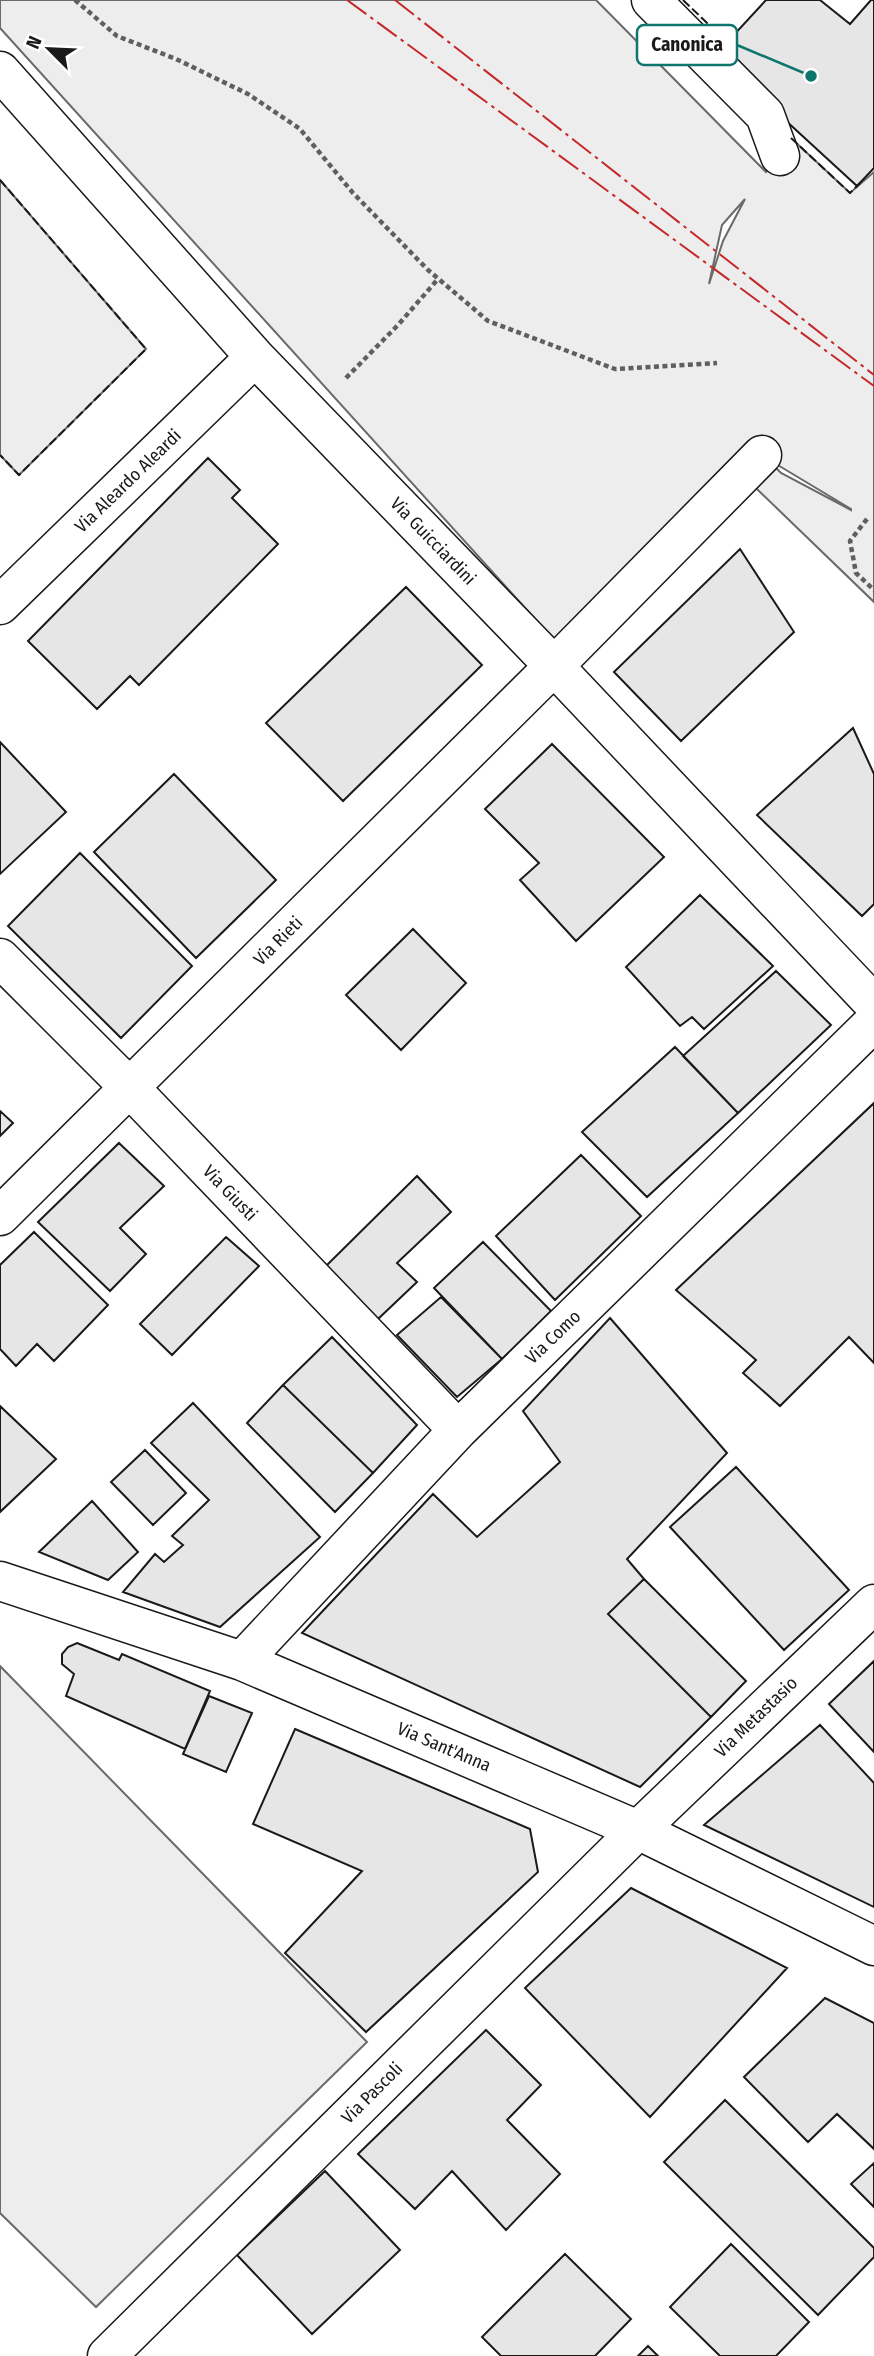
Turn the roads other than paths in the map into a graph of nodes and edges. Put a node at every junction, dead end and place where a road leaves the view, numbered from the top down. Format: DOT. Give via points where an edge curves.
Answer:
graph roads {
  1 [pos="651,0"];
  2 [pos="0,71"];
  3 [pos="780,156"];
  4 [pos="255,357"];
  5 [pos="762,455"];
  6 [pos="0,605"];
  7 [pos="554,666"];
  8 [pos="0,958"];
  9 [pos="874,1004"];
  10 [pos="874,1022"];
  11 [pos="130,1088"];
  12 [pos="0,1216"];
  13 [pos="458,1430"];
  14 [pos="0,1581"];
  15 [pos="874,1604"];
  16 [pos="242,1661"];
  17 [pos="638,1830"];
  18 [pos="874,1946"];
  19 [pos="107,2356"];
  1 -- 3 [label="street" via="765,115"];
  2 -- 4 [label="street, Via Guicciardini"];
  4 -- 6 [label="street, Via Aleardo Aleardi"];
  4 -- 7 [label="street, Via Guicciardini"];
  5 -- 7 [label="street, Via Rieti"];
  7 -- 9 [label="street, Via Guicciardini"];
  7 -- 11 [label="street, Via Rieti"];
  8 -- 11 [label="street, Via Giusti"];
  10 -- 13 [label="street, Via Como"];
  11 -- 12 [label="street, Via Rieti"];
  11 -- 13 [label="street, Via Giusti"];
  13 -- 16 [label="street, Via Como"];
  14 -- 16 [label="street, Via Sant'Anna"];
  15 -- 17 [label="street, Via Metastasio"];
  16 -- 17 [label="street, Via Sant'Anna"];
  17 -- 18 [label="street, Via Sant'Anna"];
  17 -- 19 [label="street, Via Pascoli"];
}
